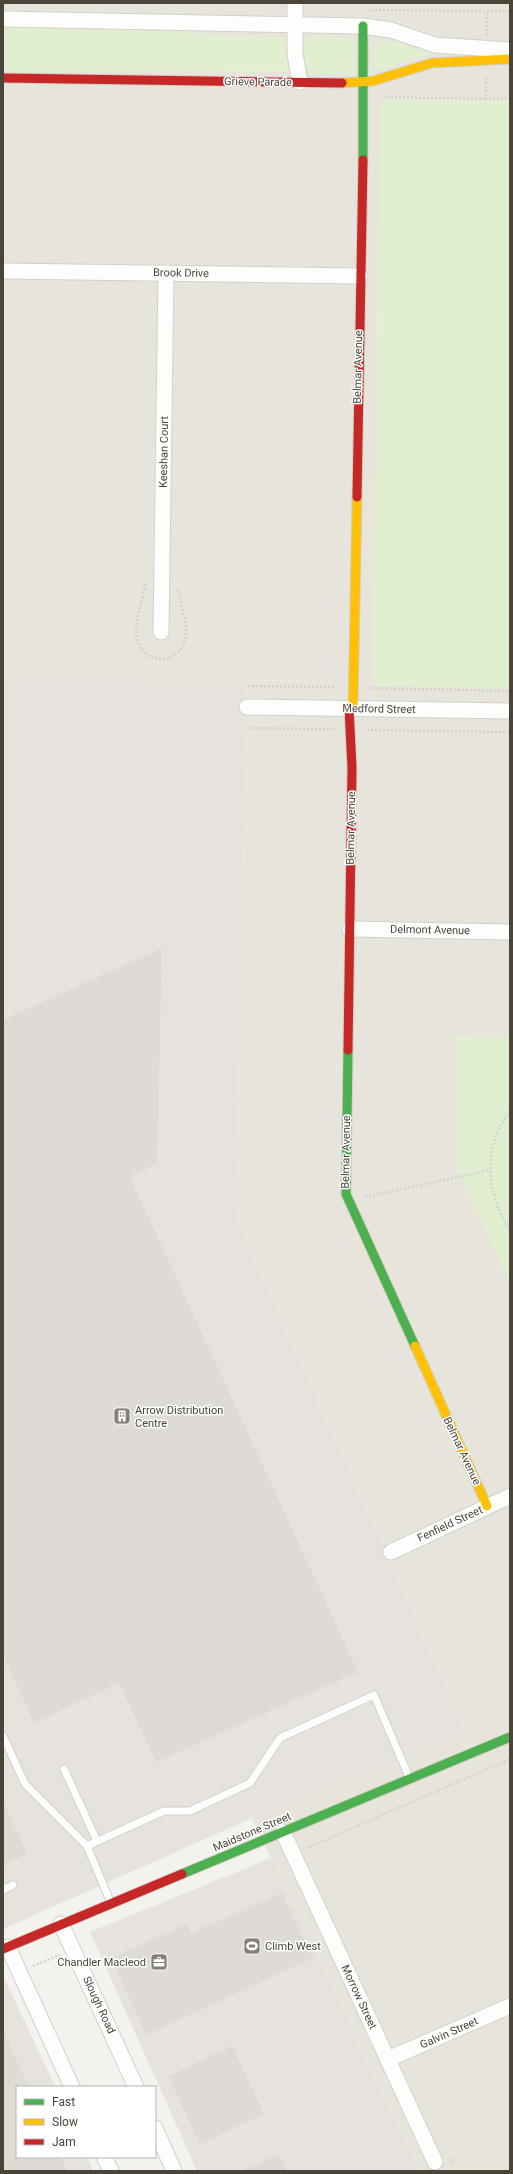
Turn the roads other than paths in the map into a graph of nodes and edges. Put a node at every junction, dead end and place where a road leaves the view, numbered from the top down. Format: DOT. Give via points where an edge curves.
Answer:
graph roads {
  1 [pos="295,3"];
  2 [pos="3,19"];
  3 [pos="295,26"];
  4 [pos="363,26"];
  5 [pos="510,50"];
  6 [pos="510,59"];
  7 [pos="3,78"];
  8 [pos="300,82"];
  9 [pos="364,83"];
  10 [pos="3,271"];
  11 [pos="166,273"];
  12 [pos="360,276"];
  13 [pos="161,632"];
  14 [pos="247,707"];
  15 [pos="353,708"];
  16 [pos="510,711"];
  17 [pos="352,768"];
  18 [pos="350,929"];
  19 [pos="510,932"];
  20 [pos="510,1496"];
  21 [pos="487,1506"];
  22 [pos="391,1552"];
  23 [pos="3,1736"];
  24 [pos="510,1737"];
  25 [pos="64,1769"];
  26 [pos="410,1779"];
  27 [pos="283,1832"];
  28 [pos="97,1841"];
  29 [pos="87,1846"];
  30 [pos="13,1885"];
  31 [pos="3,1890"];
  32 [pos="111,1904"];
  33 [pos="61,1924"];
  34 [pos="6,1948"];
  35 [pos="510,2006"];
  36 [pos="388,2059"];
  37 [pos="72,2086"];
  38 [pos="136,2086"];
  39 [pos="156,2130"];
  40 [pos="104,2158"];
  41 [pos="436,2162"];
  42 [pos="111,2171"];
  43 [pos="174,2171"];
  1 -- 3 [label="street"];
  2 -- 3 [label="street"];
  3 -- 4 [label="street"];
  3 -- 8 [label="street" via="295,54"];
  4 -- 5 [label="street" via="391,30 435,45"];
  4 -- 9 [label="street, Belmar Avenue"];
  6 -- 9 [label="street, Grieve Parade" via="433,63 418,66 390,78"];
  7 -- 8 [label="street, Grieve Parade"];
  8 -- 9 [label="street, Grieve Parade"];
  9 -- 12 [label="street, Belmar Avenue"];
  10 -- 11 [label="street, Brook Drive"];
  11 -- 12 [label="street, Brook Drive"];
  11 -- 13 [label="street, Keeshan Court"];
  12 -- 15 [label="street, Belmar Avenue"];
  14 -- 15 [label="street, Medford Street"];
  15 -- 16 [label="street, Medford Street"];
  15 -- 17 [label="street, Belmar Avenue"];
  17 -- 18 [label="street, Belmar Avenue"];
  18 -- 19 [label="street, Delmont Avenue"];
  18 -- 21 [label="street, Belmar Avenue" via="346,1194"];
  20 -- 21 [label="street, Fenfield Street"];
  21 -- 22 [label="street, Fenfield Street"];
  23 -- 29 [label="lane" via="25,1784"];
  24 -- 26 [label="street, Maidstone Street"];
  25 -- 28 [label="lane"];
  26 -- 27 [label="street, Maidstone Street"];
  26 -- 28 [label="lane" via="374,1695 280,1738 250,1783 190,1810 164,1811"];
  27 -- 32 [label="street, Maidstone Street"];
  27 -- 36 [label="street, Morrow Street"];
  28 -- 29 [label="lane"];
  29 -- 32 [label="lane"];
  30 -- 31 [label="lane"];
  32 -- 33 [label="street, Maidstone Street"];
  33 -- 34 [label="street, Maidstone Street"];
  33 -- 38 [label="street, Slough Road"];
  34 -- 37 [label="street" via="20,1972"];
  35 -- 36 [label="street, Galvin Street"];
  36 -- 41 [label="street, Morrow Street"];
  39 -- 43 [label="street"];
  40 -- 42 [label="street"];
}
